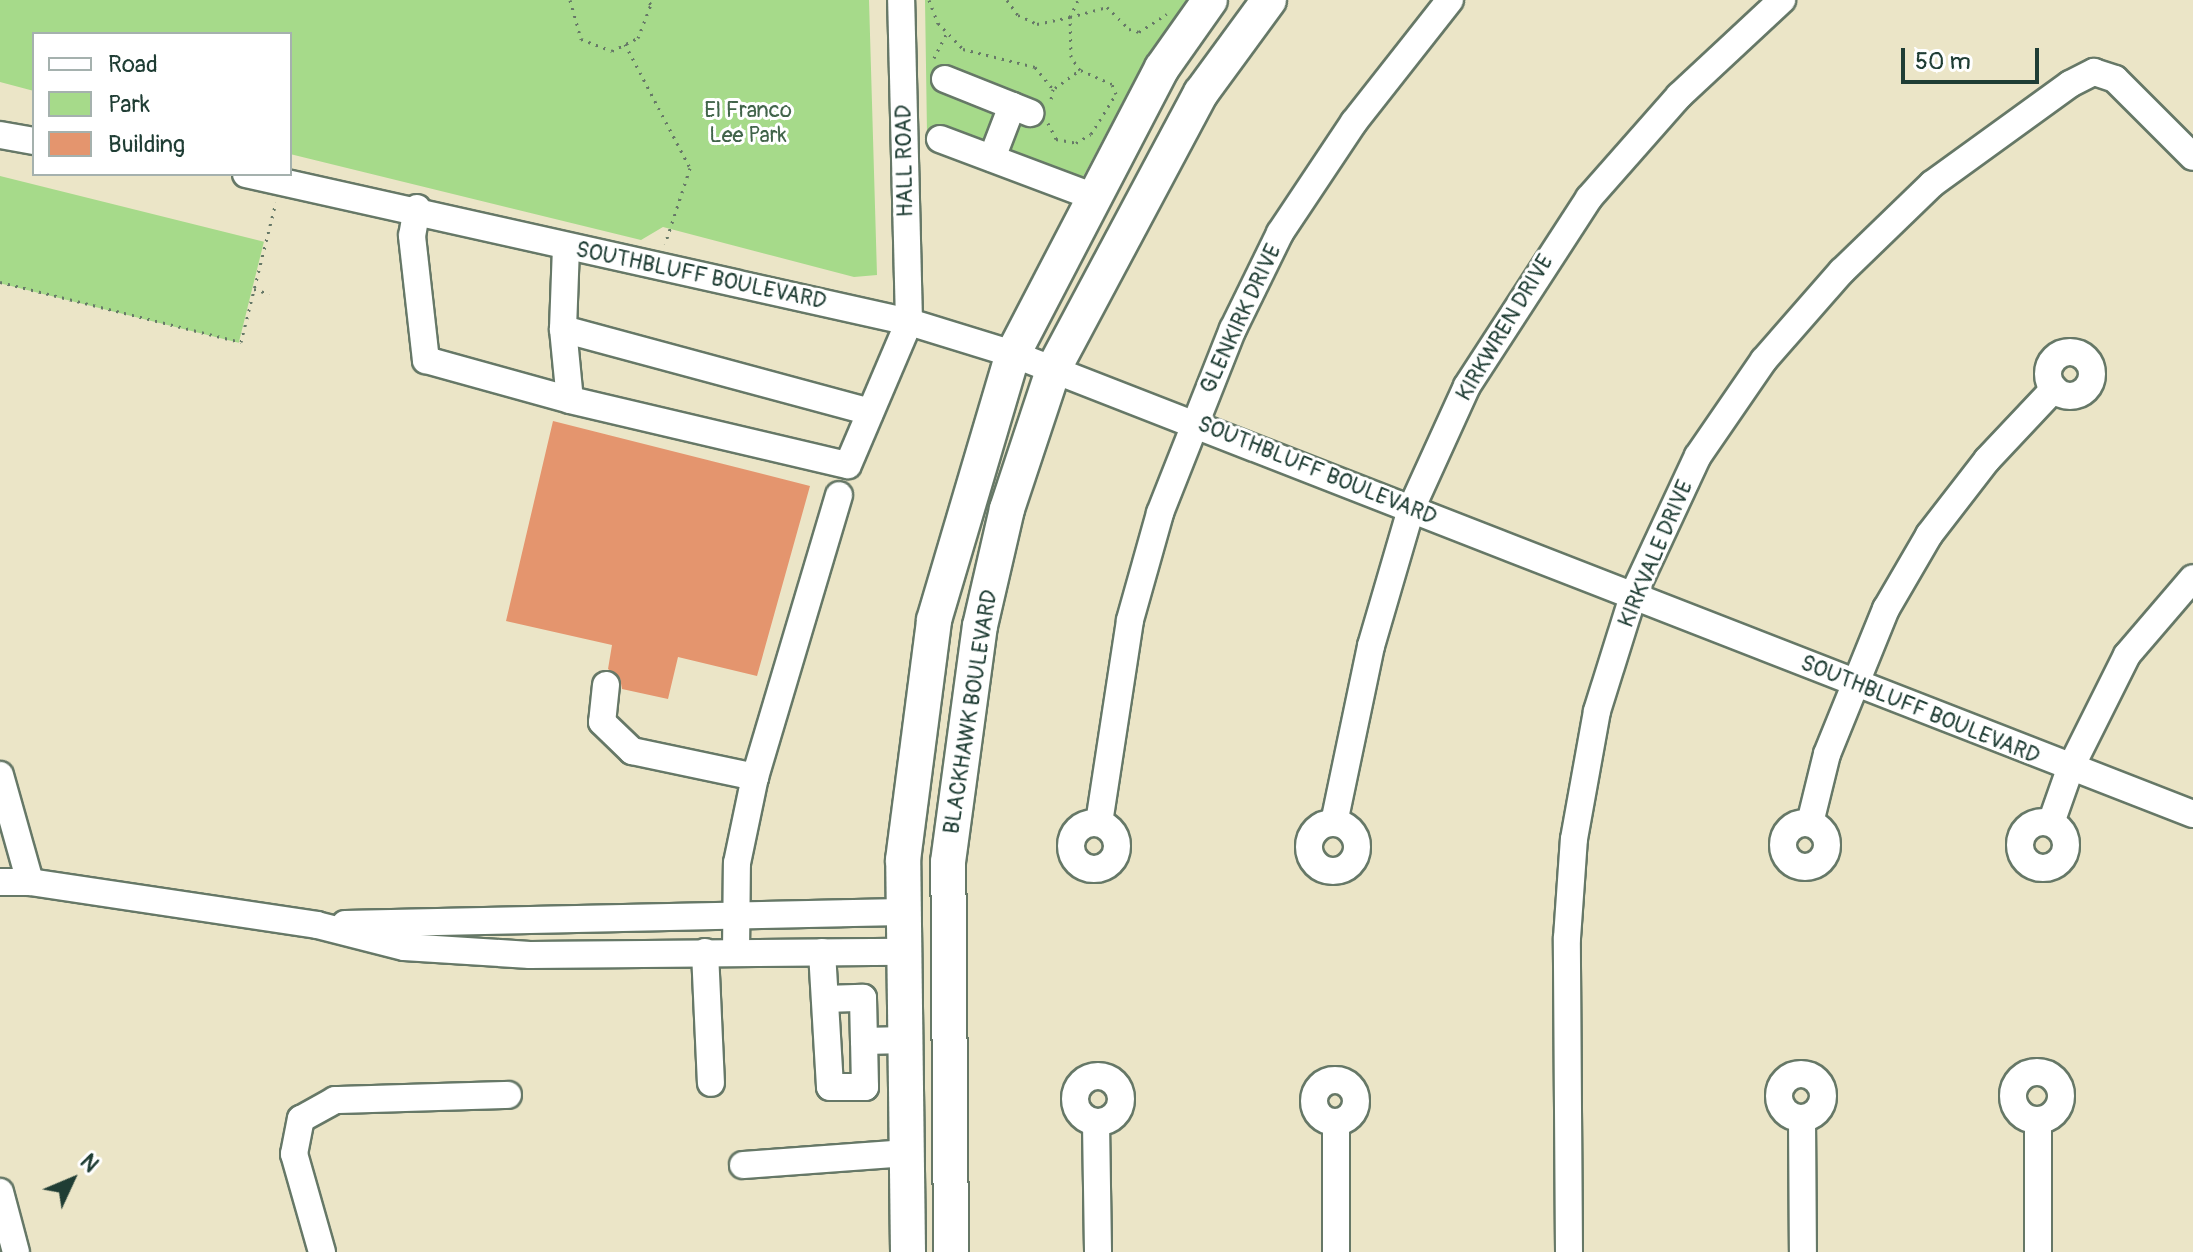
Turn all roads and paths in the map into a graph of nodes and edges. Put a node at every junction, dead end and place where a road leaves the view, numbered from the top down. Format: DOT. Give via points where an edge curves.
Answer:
graph roads {
  1 [pos="570,0"];
  2 [pos="646,0"];
  3 [pos="901,0"];
  4 [pos="929,0"];
  5 [pos="1007,0"];
  6 [pos="1078,0"];
  7 [pos="1210,0"];
  8 [pos="1269,0"];
  9 [pos="1450,0"];
  10 [pos="1782,0"];
  11 [pos="1171,9"];
  12 [pos="1070,17"];
  13 [pos="625,44"];
  14 [pos="1162,68"];
  15 [pos="1080,70"];
  16 [pos="945,79"];
  17 [pos="1053,89"];
  18 [pos="1201,93"];
  19 [pos="1035,111"];
  20 [pos="0,135"];
  21 [pos="940,139"];
  22 [pos="32,141"];
  23 [pos="2193,157"];
  24 [pos="992,158"];
  25 [pos="256,176"];
  26 [pos="279,191"];
  27 [pos="1092,196"];
  28 [pos="417,208"];
  29 [pos="566,247"];
  30 [pos="657,267"];
  31 [pos="0,282"];
  32 [pos="254,289"];
  33 [pos="269,294"];
  34 [pos="909,322"];
  35 [pos="563,329"];
  36 [pos="1013,354"];
  37 [pos="1054,368"];
  38 [pos="2054,389"];
  39 [pos="570,400"];
  40 [pos="870,412"];
  41 [pos="1195,422"];
  42 [pos="839,495"];
  43 [pos="967,499"];
  44 [pos="1007,509"];
  45 [pos="1411,509"];
  46 [pos="2193,578"];
  47 [pos="1634,593"];
  48 [pos="606,685"];
  49 [pos="1853,685"];
  50 [pos="2070,769"];
  51 [pos="0,775"];
  52 [pos="755,777"];
  53 [pos="4,807"];
  54 [pos="2193,814"];
  55 [pos="1099,823"];
  56 [pos="1334,823"];
  57 [pos="1810,823"];
  58 [pos="2051,823"];
  59 [pos="0,882"];
  60 [pos="30,882"];
  61 [pos="903,912"];
  62 [pos="736,915"];
  63 [pos="317,925"];
  64 [pos="948,930"];
  65 [pos="705,952"];
  66 [pos="736,952"];
  67 [pos="822,952"];
  68 [pos="905,952"];
  69 [pos="825,999"];
  70 [pos="906,1040"];
  71 [pos="864,1041"];
  72 [pos="711,1083"];
  73 [pos="508,1095"];
  74 [pos="1802,1119"];
  75 [pos="2038,1120"];
  76 [pos="1336,1122"];
  77 [pos="1096,1123"];
  78 [pos="908,1153"];
  79 [pos="743,1165"];
  80 [pos="0,1192"];
  81 [pos="16,1252"];
  82 [pos="322,1252"];
  83 [pos="908,1252"];
  84 [pos="951,1252"];
  85 [pos="1098,1252"];
  86 [pos="1336,1252"];
  87 [pos="1569,1252"];
  88 [pos="1803,1252"];
  89 [pos="2038,1252"];
  1 -- 13 [label="path" via="581,39 612,51"];
  2 -- 13 [label="path" via="651,4 638,38"];
  3 -- 34 [label="street, HALL ROAD"];
  4 -- 17 [label="path" via="938,23 963,49 1021,59"];
  5 -- 12 [label="path" via="1018,15 1037,24"];
  6 -- 12 [label="path"];
  7 -- 14 [label="main road"];
  8 -- 18 [label="main road, BLACKHAWK BOULEVARD"];
  9 -- 41 [label="street, GLENKIRK DRIVE" via="1354,122 1280,233"];
  10 -- 45 [label="street, KIRKWREN DRIVE" via="1679,96 1589,198 1467,386"];
  11 -- 12 [label="path" via="1139,32 1107,7"];
  12 -- 15 [label="path" via="1067,45"];
  13 -- 30 [label="path" via="690,168"];
  14 -- 18 [label="main road"];
  14 -- 27 [label="main road"];
  15 -- 17 [label="path"];
  15 -- 19 [label="path" via="1112,84 1116,94 1103,118 1076,143 1056,139"];
  16 -- 19 [label="street"];
  17 -- 19 [label="path"];
  18 -- 37 [label="main road, BLACKHAWK BOULEVARD"];
  19 -- 24 [label="street"];
  20 -- 22 [label="street"];
  21 -- 24 [label="street"];
  23 -- 47 [label="street, KIRKVALE DRIVE" via="2115,79 2094,72 1932,184 1842,271 1764,360 1698,456"];
  24 -- 27 [label="street"];
  25 -- 28 [label="street, SOUTHBLUFF BOULEVARD"];
  26 -- 32 [label="path"];
  27 -- 36 [label="main road"];
  28 -- 29 [label="street, SOUTHBLUFF BOULEVARD"];
  28 -- 39 [label="street" via="412,236 426,360"];
  29 -- 30 [label="street, SOUTHBLUFF BOULEVARD"];
  29 -- 35 [label="street"];
  30 -- 34 [label="street, SOUTHBLUFF BOULEVARD"];
  31 -- 32 [label="path" via="241,342"];
  32 -- 33 [label="path"];
  34 -- 36 [label="street, SOUTHBLUFF BOULEVARD"];
  34 -- 40 [label="street"];
  35 -- 39 [label="street"];
  35 -- 40 [label="street"];
  36 -- 37 [label="street, SOUTHBLUFF BOULEVARD"];
  36 -- 43 [label="main road"];
  37 -- 41 [label="street, SOUTHBLUFF BOULEVARD"];
  37 -- 44 [label="main road, BLACKHAWK BOULEVARD"];
  38 -- 49 [label="street" via="1987,460 1929,535 1886,609"];
  39 -- 40 [label="street" via="848,465"];
  41 -- 45 [label="street, SOUTHBLUFF BOULEVARD"];
  41 -- 55 [label="street, GLENKIRK DRIVE" via="1160,513 1130,620"];
  42 -- 52 [label="street"];
  43 -- 44 [label="main road"];
  43 -- 61 [label="main road" via="934,620 906,820"];
  44 -- 64 [label="main road, BLACKHAWK BOULEVARD" via="980,626 951,826"];
  45 -- 47 [label="street, SOUTHBLUFF BOULEVARD"];
  45 -- 56 [label="street, KIRKWREN DRIVE" via="1367,660"];
  46 -- 50 [label="street" via="2127,655"];
  47 -- 49 [label="street, SOUTHBLUFF BOULEVARD"];
  47 -- 87 [label="street, KIRKVALE DRIVE" via="1597,711 1574,839 1567,938"];
  48 -- 52 [label="street" via="602,722 632,751"];
  49 -- 50 [label="street, SOUTHBLUFF BOULEVARD"];
  49 -- 57 [label="street"];
  50 -- 54 [label="street, SOUTHBLUFF BOULEVARD"];
  50 -- 58 [label="street"];
  51 -- 53 [label="street"];
  52 -- 62 [label="street" via="737,863"];
  53 -- 60 [label="street"];
  59 -- 60 [label="street"];
  60 -- 63 [label="street"];
  61 -- 62 [label="street"];
  61 -- 64 [label="main road"];
  61 -- 68 [label="main road"];
  62 -- 63 [label="street"];
  62 -- 66 [label="street"];
  63 -- 65 [label="street" via="404,947 530,955"];
  64 -- 68 [label="main road"];
  64 -- 84 [label="main road, BLACKHAWK BOULEVARD"];
  65 -- 66 [label="street"];
  65 -- 72 [label="street"];
  66 -- 67 [label="street"];
  67 -- 68 [label="street"];
  67 -- 69 [label="street"];
  68 -- 70 [label="main road"];
  69 -- 71 [label="street" via="863,998"];
  69 -- 71 [label="street" via="830,1087 865,1087"];
  70 -- 71 [label="street"];
  70 -- 78 [label="main road"];
  73 -- 82 [label="street" via="335,1100 301,1119 294,1154"];
  74 -- 88 [label="street"];
  75 -- 89 [label="street"];
  76 -- 86 [label="street"];
  77 -- 85 [label="street"];
  78 -- 79 [label="street"];
  78 -- 83 [label="main road"];
  80 -- 81 [label="street"];
}
